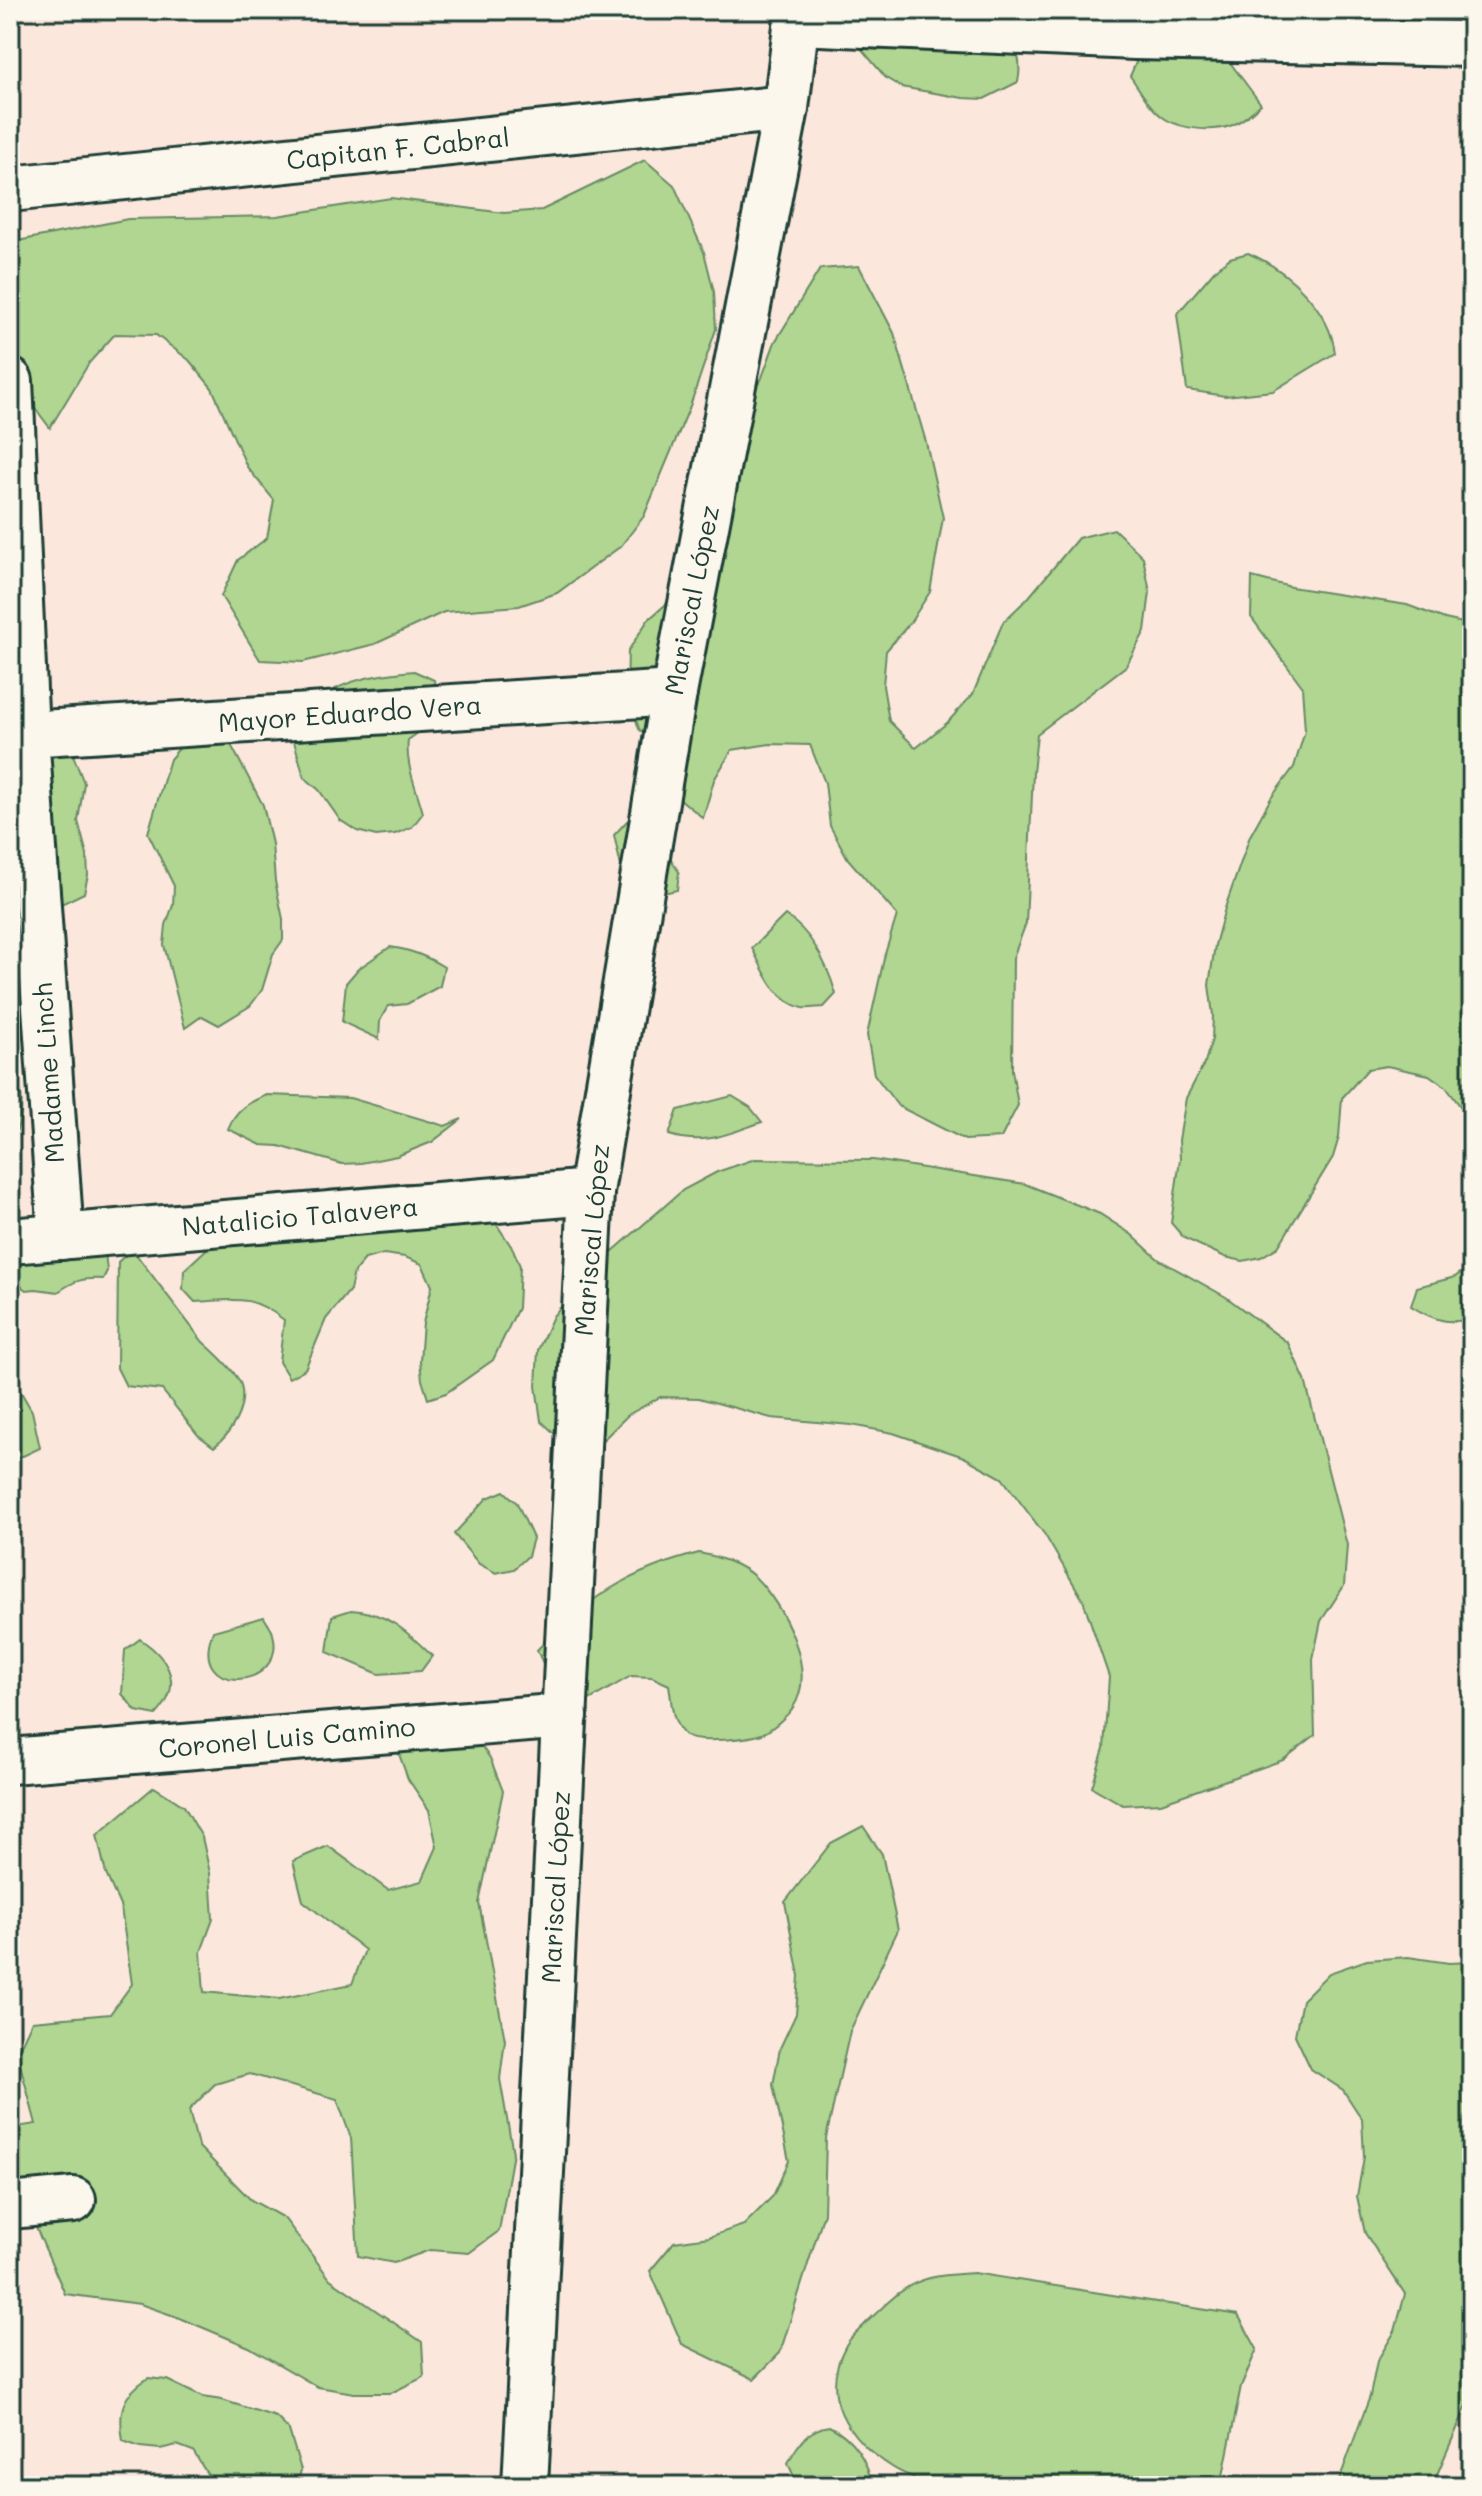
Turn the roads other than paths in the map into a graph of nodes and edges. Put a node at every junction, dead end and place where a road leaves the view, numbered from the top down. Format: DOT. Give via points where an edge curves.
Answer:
graph roads {
  1 [pos="798,16"];
  2 [pos="1137,23"];
  3 [pos="1472,44"];
  4 [pos="786,108"];
  5 [pos="10,189"];
  6 [pos="10,381"];
  7 [pos="674,693"];
  8 [pos="26,734"];
  9 [pos="591,1192"];
  10 [pos="61,1237"];
  11 [pos="10,1241"];
  12 [pos="565,1716"];
  13 [pos="10,1761"];
  14 [pos="73,2200"];
  15 [pos="10,2206"];
  16 [pos="525,2486"];
  1 -- 2 [label="street"];
  1 -- 4 [label="street, Mariscal López"];
  2 -- 3 [label="street"];
  4 -- 5 [label="street, Capitan F. Cabral"];
  4 -- 7 [label="street, Mariscal López"];
  6 -- 8 [label="street, Madame Linch"];
  7 -- 8 [label="street, Mayor Eduardo Vera"];
  7 -- 9 [label="street, Mariscal López"];
  8 -- 10 [label="street, Madame Linch"];
  9 -- 10 [label="street, Natalicio Talavera"];
  9 -- 12 [label="street, Mariscal López"];
  10 -- 11 [label="street, Natalicio Talavera"];
  12 -- 13 [label="street, Coronel Luis Camino"];
  12 -- 16 [label="street, Mariscal López"];
  14 -- 15 [label="street"];
}
